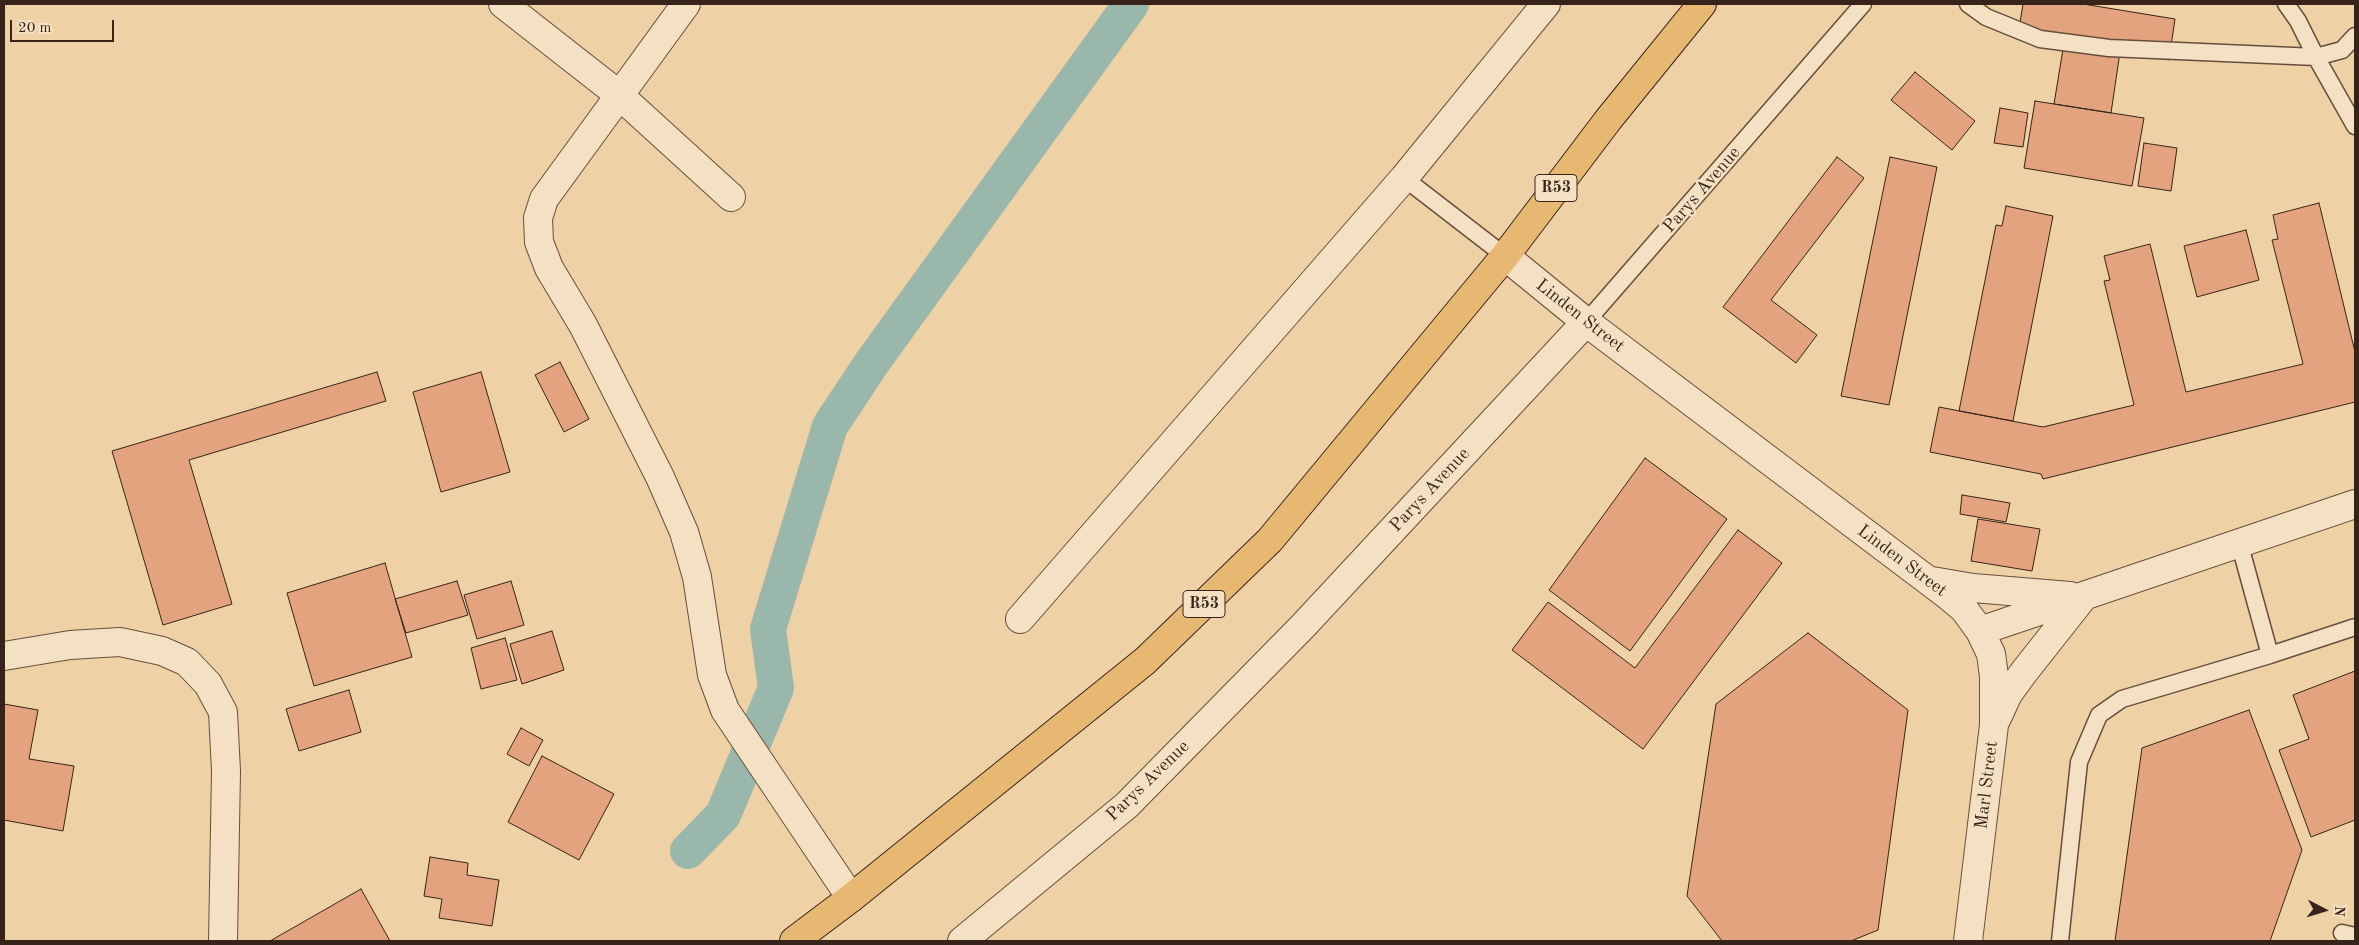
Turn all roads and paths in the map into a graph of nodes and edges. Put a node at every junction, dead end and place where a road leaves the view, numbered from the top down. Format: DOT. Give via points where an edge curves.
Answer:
graph roads {
  1 [pos="503,4"];
  2 [pos="686,4"];
  3 [pos="1546,4"];
  4 [pos="1702,4"];
  5 [pos="1863,4"];
  6 [pos="1968,4"];
  7 [pos="2286,4"];
  8 [pos="2355,36"];
  9 [pos="2349,53"];
  10 [pos="2316,57"];
  11 [pos="618,94"];
  12 [pos="2355,126"];
  13 [pos="1404,178"];
  14 [pos="731,197"];
  15 [pos="1505,256"];
  16 [pos="1586,322"];
  17 [pos="2355,504"];
  18 [pos="2238,542"];
  19 [pos="1925,580"];
  20 [pos="2084,596"];
  21 [pos="1020,619"];
  22 [pos="2355,627"];
  23 [pos="1980,630"];
  24 [pos="2270,655"];
  25 [pos="4,656"];
  26 [pos="1994,726"];
  27 [pos="851,898"];
  28 [pos="222,941"];
  29 [pos="794,941"];
  30 [pos="962,941"];
  31 [pos="1968,941"];
  32 [pos="2060,941"];
  1 -- 11 [label="street"];
  2 -- 11 [label="street"];
  3 -- 13 [label="street"];
  4 -- 15 [label="main road, R53" via="1608,120"];
  5 -- 16 [label="lane, Parys Avenue"];
  6 -- 10 [label="lane" via="1986,17 2040,39 2119,48"];
  7 -- 10 [label="lane"];
  8 -- 9 [label="lane"];
  9 -- 10 [label="lane"];
  10 -- 12 [label="lane"];
  11 -- 14 [label="street"];
  11 -- 27 [label="street" via="544,199 538,218 539,242 549,268 583,325 656,469 684,532 697,577 712,676 725,710"];
  13 -- 15 [label="lane"];
  13 -- 21 [label="street"];
  15 -- 16 [label="street, Linden Street"];
  15 -- 27 [label="main road, R53" via="1270,540 1145,661"];
  16 -- 19 [label="street, Linden Street"];
  16 -- 30 [label="street, Parys Avenue" via="1302,626 1127,805"];
  17 -- 18 [label="street"];
  18 -- 20 [label="street"];
  18 -- 24 [label="lane"];
  19 -- 20 [label="street" via="2048,596"];
  19 -- 23 [label="street, Linden Street" via="1964,609"];
  20 -- 23 [label="street"];
  20 -- 26 [label="street" via="2008,694"];
  22 -- 24 [label="lane"];
  23 -- 26 [label="street, Marl Street" via="1991,654"];
  24 -- 32 [label="lane" via="2122,699 2099,715 2079,762"];
  25 -- 28 [label="street" via="70,645 120,642 162,651 187,662 208,684 223,712 226,771"];
  26 -- 31 [label="street, Marl Street"];
  27 -- 29 [label="main road, R53"];
}
